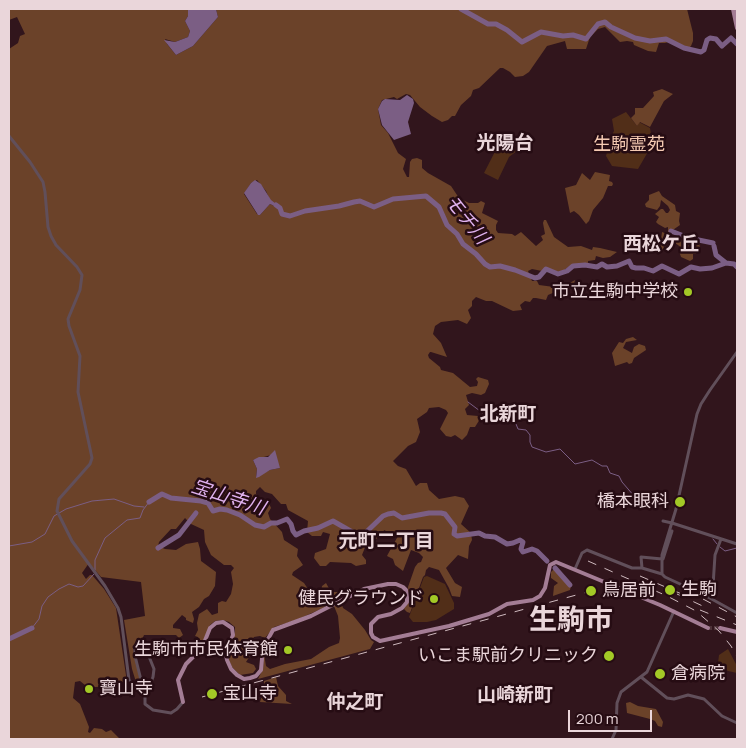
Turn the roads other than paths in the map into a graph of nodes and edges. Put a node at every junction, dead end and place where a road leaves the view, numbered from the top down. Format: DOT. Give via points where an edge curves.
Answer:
graph roads {
  1 [pos="735,9"];
  2 [pos="737,13"];
  3 [pos="737,28"];
  4 [pos="9,136"];
  5 [pos="737,352"];
  6 [pos="663,521"];
  7 [pos="672,523"];
  8 [pos="721,539"];
  9 [pos="737,544"];
  10 [pos="662,559"];
  11 [pos="642,568"];
  12 [pos="575,569"];
  13 [pos="662,574"];
  14 [pos="708,597"];
  15 [pos="674,611"];
  16 [pos="737,613"];
  17 [pos="708,628"];
  18 [pos="720,628"];
  19 [pos="737,632"];
  20 [pos="641,677"];
  21 [pos="183,702"];
  22 [pos="737,723"];
  23 [pos="612,739"];
  1 -- 2 [label="main road"];
  1 -- 3 [label="main road"];
  4 -- 21 [label="street" via="43,182 51,236 82,275 80,290 68,320 80,356 78,392 92,458 59,498 59,518 111,596 121,617 129,680 136,685 141,680 135,648 142,645 146,649 154,677 145,696 145,704 153,710 171,712"];
  5 -- 7 [label="street" via="699,409"];
  6 -- 7 [label="street"];
  7 -- 8 [label="street"];
  7 -- 10 [label="street"];
  8 -- 9 [label="street"];
  8 -- 14 [label="street"];
  10 -- 11 [label="street" via="641,557"];
  10 -- 13 [label="street"];
  11 -- 12 [label="street" via="629,567 587,550 582,553"];
  11 -- 13 [label="street"];
  12 -- 15 [label="main road"];
  12 -- 21 [label="main road" via="553,563 548,568 545,588 533,600 507,604 476,618 385,641 373,637 371,624 405,605 406,590 394,583 364,589 311,616 273,630 263,648 261,670 247,679 234,672 227,660 232,628 223,622 216,623 178,680"];
  13 -- 14 [label="street"];
  14 -- 16 [label="street"];
  15 -- 17 [label="main road"];
  15 -- 20 [label="street" via="647,672"];
  18 -- 19 [label="main road"];
  20 -- 22 [label="street" via="667,698 688,695 704,699 722,716"];
  20 -- 23 [label="street" via="621,692"];
}
